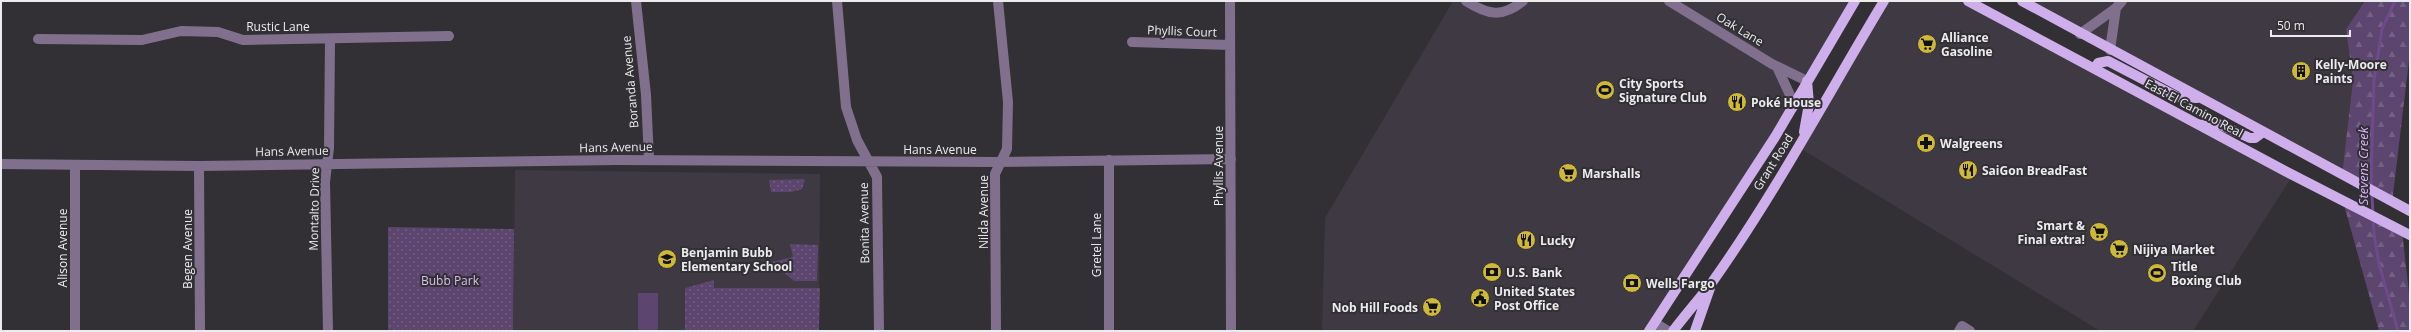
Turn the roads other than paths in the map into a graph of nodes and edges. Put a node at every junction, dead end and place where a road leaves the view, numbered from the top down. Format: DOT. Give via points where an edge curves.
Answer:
graph roads {
  1 [pos="636,1"];
  2 [pos="837,1"];
  3 [pos="998,1"];
  4 [pos="1230,1"];
  5 [pos="1466,1"];
  6 [pos="1523,1"];
  7 [pos="1669,1"];
  8 [pos="1854,1"];
  9 [pos="1884,1"];
  10 [pos="1968,1"];
  11 [pos="2022,1"];
  12 [pos="2119,5"];
  13 [pos="2080,34"];
  14 [pos="449,36"];
  15 [pos="38,39"];
  16 [pos="330,39"];
  17 [pos="1132,42"];
  18 [pos="1230,45"];
  19 [pos="2110,50"];
  20 [pos="1777,67"];
  21 [pos="2095,69"];
  22 [pos="1807,81"];
  23 [pos="2201,98"];
  24 [pos="1825,101"];
  25 [pos="1809,104"];
  26 [pos="1792,107"];
  27 [pos="2198,125"];
  28 [pos="2263,132"];
  29 [pos="1804,138"];
  30 [pos="1231,159"];
  31 [pos="649,160"];
  32 [pos="1109,160"];
  33 [pos="870,162"];
  34 [pos="999,162"];
  35 [pos="328,163"];
  36 [pos="1,164"];
  37 [pos="74,165"];
  38 [pos="199,166"];
  39 [pos="2410,211"];
  40 [pos="2410,235"];
  41 [pos="1712,281"];
  42 [pos="1652,327"];
  43 [pos="75,331"];
  44 [pos="200,331"];
  45 [pos="328,331"];
  46 [pos="879,331"];
  47 [pos="996,331"];
  48 [pos="1109,331"];
  49 [pos="1231,331"];
  50 [pos="1668,331"];
  51 [pos="1673,331"];
  52 [pos="1695,331"];
  1 -- 31 [label="street, Boranda Avenue" via="646,95"];
  2 -- 33 [label="street, Bonita Avenue" via="846,107 857,140"];
  3 -- 34 [label="street, Nilda Avenue" via="1008,102 1007,149"];
  4 -- 18 [label="street, Phyllis Avenue"];
  5 -- 6 [label="street" via="1496,14 1508,11"];
  7 -- 20 [label="street, Oak Lane"];
  8 -- 22 [label="main road, Grant Road"];
  9 -- 24 [label="main road, Grant Road"];
  10 -- 21 [label="main road, East El Camino Real"];
  11 -- 13 [label="main road, East El Camino Real"];
  12 -- 13 [label="street"];
  12 -- 19 [label="street"];
  13 -- 19 [label="main road, East El Camino Real"];
  14 -- 16 [label="street, Rustic Lane"];
  15 -- 16 [label="street, Rustic Lane" via="142,40 182,31 218,32 243,40"];
  16 -- 35 [label="street, Montalto Drive"];
  17 -- 18 [label="street, Phyllis Court"];
  18 -- 30 [label="street, Phyllis Avenue"];
  19 -- 23 [label="main road, East El Camino Real"];
  20 -- 22 [label="street, Oak Lane"];
  20 -- 26 [label="street" via="1790,95"];
  21 -- 23 [label="main road" via="2098,62 2108,62 2177,97"];
  21 -- 27 [label="main road, East El Camino Real"];
  22 -- 25 [label="main road"];
  22 -- 26 [label="main road, Grant Road"];
  23 -- 28 [label="main road, East El Camino Real"];
  24 -- 25 [label="main road"];
  24 -- 29 [label="main road, Grant Road"];
  25 -- 26 [label="main road"];
  25 -- 29 [label="main road"];
  26 -- 42 [label="main road, Grant Road"];
  27 -- 28 [label="main road" via="2216,123 2250,138 2255,138"];
  27 -- 40 [label="main road, East El Camino Real"];
  28 -- 39 [label="main road, East El Camino Real"];
  29 -- 41 [label="main road, Grant Road"];
  30 -- 32 [label="street, Hans Avenue"];
  30 -- 49 [label="street, Phyllis Avenue"];
  31 -- 33 [label="street, Hans Avenue"];
  31 -- 35 [label="street, Hans Avenue"];
  32 -- 34 [label="street, Hans Avenue"];
  32 -- 48 [label="street, Gretel Lane"];
  33 -- 34 [label="street, Hans Avenue"];
  33 -- 46 [label="street, Bonita Avenue" via="877,177"];
  34 -- 47 [label="street, Nilda Avenue" via="995,174"];
  35 -- 38 [label="street, Hans Avenue"];
  35 -- 45 [label="street, Montalto Drive" via="325,182"];
  36 -- 37 [label="street, Hans Avenue"];
  37 -- 38 [label="street, Hans Avenue"];
  37 -- 43 [label="street, Alison Avenue"];
  38 -- 44 [label="street, Begen Avenue"];
  41 -- 51 [label="main road, Grant Road"];
  41 -- 52 [label="main road"];
  42 -- 50 [label="street"];
}
